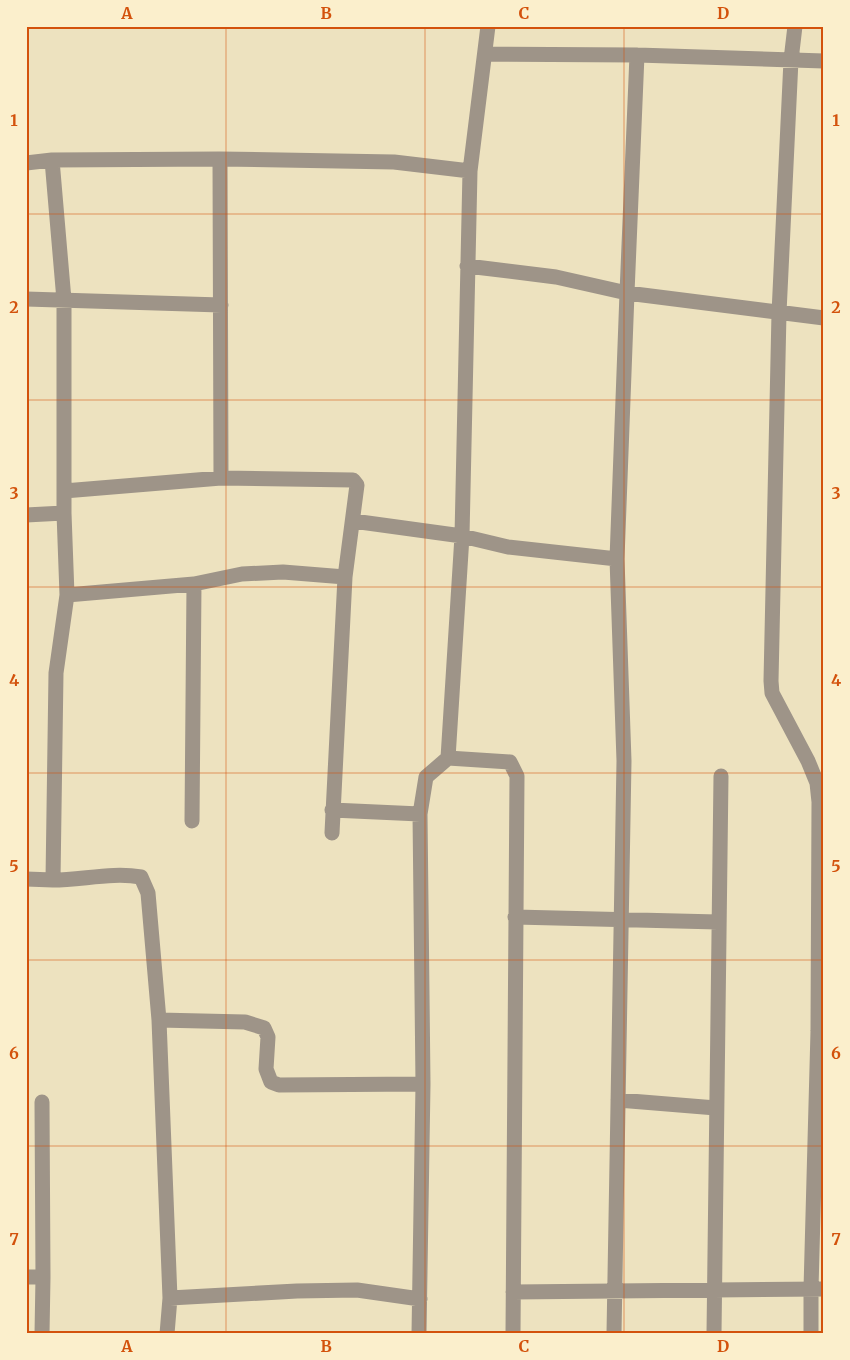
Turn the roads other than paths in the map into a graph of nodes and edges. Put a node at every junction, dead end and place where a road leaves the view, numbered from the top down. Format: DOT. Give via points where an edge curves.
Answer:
graph roads {
  1 [pos="488,26"];
  2 [pos="795,26"];
  3 [pos="485,54"];
  4 [pos="637,55"];
  5 [pos="791,60"];
  6 [pos="824,61"];
  7 [pos="220,159"];
  8 [pos="52,160"];
  9 [pos="26,162"];
  10 [pos="470,171"];
  11 [pos="467,266"];
  12 [pos="626,292"];
  13 [pos="26,299"];
  14 [pos="64,300"];
  15 [pos="221,305"];
  16 [pos="780,313"];
  17 [pos="824,318"];
  18 [pos="221,478"];
  19 [pos="64,491"];
  20 [pos="64,513"];
  21 [pos="26,515"];
  22 [pos="353,521"];
  23 [pos="462,536"];
  24 [pos="617,559"];
  25 [pos="346,577"];
  26 [pos="194,584"];
  27 [pos="67,595"];
  28 [pos="448,758"];
  29 [pos="721,776"];
  30 [pos="332,810"];
  31 [pos="420,814"];
  32 [pos="192,821"];
  33 [pos="332,832"];
  34 [pos="26,879"];
  35 [pos="53,880"];
  36 [pos="515,917"];
  37 [pos="621,920"];
  38 [pos="718,922"];
  39 [pos="160,1020"];
  40 [pos="423,1084"];
  41 [pos="618,1100"];
  42 [pos="42,1102"];
  43 [pos="716,1108"];
  44 [pos="26,1277"];
  45 [pos="43,1277"];
  46 [pos="714,1289"];
  47 [pos="817,1289"];
  48 [pos="615,1290"];
  49 [pos="513,1292"];
  50 [pos="170,1298"];
  51 [pos="420,1299"];
  52 [pos="42,1334"];
  53 [pos="167,1334"];
  54 [pos="419,1334"];
  55 [pos="513,1334"];
  56 [pos="614,1334"];
  57 [pos="714,1334"];
  58 [pos="811,1334"];
  1 -- 3 [label="street"];
  2 -- 5 [label="street"];
  3 -- 4 [label="street"];
  3 -- 10 [label="street"];
  4 -- 5 [label="street"];
  4 -- 12 [label="street"];
  5 -- 6 [label="street"];
  5 -- 16 [label="street"];
  7 -- 8 [label="street"];
  7 -- 10 [label="street" via="394,162"];
  7 -- 15 [label="street"];
  8 -- 9 [label="street"];
  8 -- 14 [label="street"];
  10 -- 11 [label="street"];
  11 -- 12 [label="street" via="556,277"];
  11 -- 23 [label="street"];
  12 -- 16 [label="street"];
  12 -- 24 [label="street"];
  13 -- 14 [label="street"];
  14 -- 15 [label="street"];
  14 -- 19 [label="street"];
  15 -- 18 [label="street"];
  16 -- 17 [label="street"];
  16 -- 47 [label="street" via="771,681 772,693 814,776 819,802"];
  18 -- 19 [label="street"];
  18 -- 22 [label="street" via="353,480 357,485"];
  19 -- 20 [label="street"];
  20 -- 21 [label="street"];
  20 -- 27 [label="street"];
  22 -- 23 [label="street"];
  22 -- 25 [label="street"];
  23 -- 24 [label="street" via="508,547"];
  23 -- 28 [label="street"];
  24 -- 37 [label="street" via="624,761"];
  25 -- 26 [label="street" via="250,573"];
  25 -- 30 [label="street"];
  26 -- 27 [label="street"];
  26 -- 32 [label="street"];
  27 -- 35 [label="street" via="56,673"];
  28 -- 31 [label="street" via="426,777"];
  28 -- 36 [label="street" via="510,762 517,776"];
  29 -- 38 [label="street"];
  30 -- 31 [label="street"];
  30 -- 33 [label="street"];
  31 -- 40 [label="street"];
  34 -- 35 [label="street"];
  35 -- 39 [label="street" via="126,874 141,876 148,893"];
  36 -- 37 [label="street"];
  36 -- 49 [label="street"];
  37 -- 38 [label="street"];
  37 -- 41 [label="street"];
  38 -- 43 [label="street"];
  39 -- 40 [label="street" via="246,1022 264,1028 268,1037 266,1069 271,1082 279,1085"];
  39 -- 50 [label="street"];
  40 -- 51 [label="street"];
  41 -- 43 [label="street"];
  41 -- 48 [label="street"];
  42 -- 45 [label="street"];
  43 -- 46 [label="street"];
  44 -- 45 [label="street"];
  45 -- 52 [label="street"];
  46 -- 47 [label="street"];
  46 -- 48 [label="street"];
  46 -- 57 [label="street"];
  47 -- 58 [label="street"];
  48 -- 49 [label="street"];
  48 -- 56 [label="street"];
  49 -- 55 [label="street"];
  50 -- 51 [label="street" via="357,1290"];
  50 -- 53 [label="street"];
  51 -- 54 [label="street"];
}
